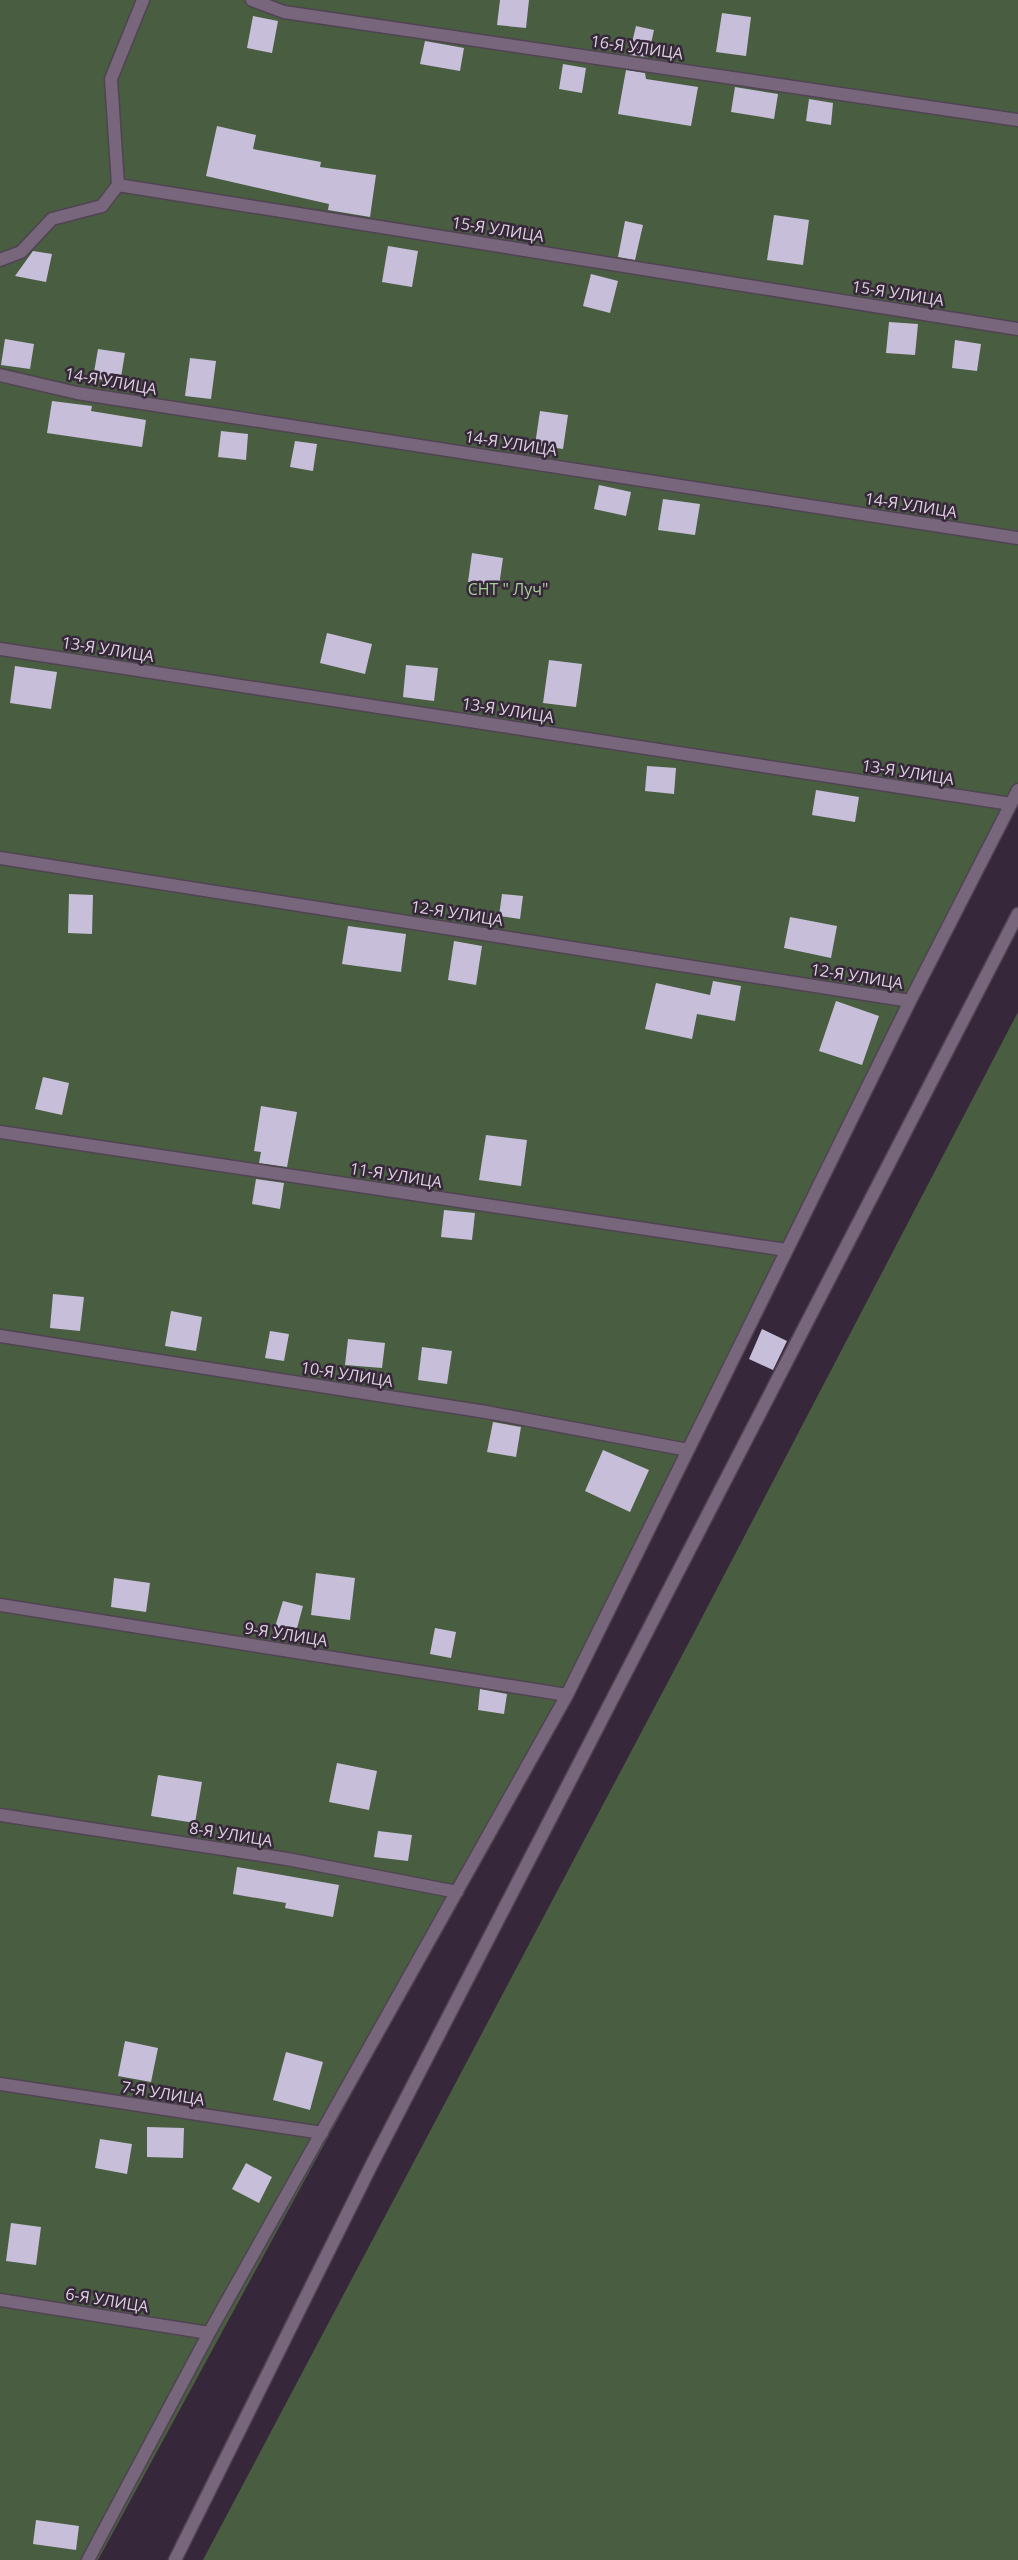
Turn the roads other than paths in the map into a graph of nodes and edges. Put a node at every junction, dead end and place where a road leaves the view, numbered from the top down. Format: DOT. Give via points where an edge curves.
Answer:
graph roads {
  1 [pos="144,0"];
  2 [pos="252,0"];
  3 [pos="1018,120"];
  4 [pos="118,185"];
  5 [pos="0,260"];
  6 [pos="1018,329"];
  7 [pos="0,375"];
  8 [pos="1018,538"];
  9 [pos="0,648"];
  10 [pos="1018,790"];
  11 [pos="1011,804"];
  12 [pos="0,858"];
  13 [pos="1018,914"];
  14 [pos="910,1000"];
  15 [pos="0,1132"];
  16 [pos="786,1250"];
  17 [pos="0,1336"];
  18 [pos="688,1450"];
  19 [pos="0,1605"];
  20 [pos="567,1695"];
  21 [pos="0,1815"];
  22 [pos="457,1892"];
  23 [pos="0,2084"];
  24 [pos="322,2133"];
  25 [pos="0,2300"];
  26 [pos="208,2333"];
  27 [pos="88,2560"];
  28 [pos="175,2560"];
  1 -- 4 [label="street" via="111,79"];
  2 -- 3 [label="street, 16-Я УЛИЦА" via="284,12"];
  4 -- 5 [label="street" via="102,206 52,219 22,252"];
  4 -- 6 [label="street, 15-Я УЛИЦА"];
  7 -- 8 [label="street, 14-Я УЛИЦА" via="77,393"];
  9 -- 11 [label="street, 13-Я УЛИЦА"];
  10 -- 11 [label="street"];
  11 -- 14 [label="street"];
  12 -- 14 [label="street, 12-Я УЛИЦА"];
  13 -- 28 [label="street" via="371,2166"];
  14 -- 16 [label="street"];
  15 -- 16 [label="street, 11-Я УЛИЦА"];
  16 -- 18 [label="street"];
  17 -- 18 [label="street, 10-Я УЛИЦА" via="486,1412"];
  18 -- 20 [label="street"];
  19 -- 20 [label="street, 9-Я УЛИЦА"];
  20 -- 22 [label="street"];
  21 -- 22 [label="street, 8-Я УЛИЦА" via="287,1860"];
  22 -- 24 [label="street"];
  23 -- 24 [label="street, 7-Я УЛИЦА"];
  24 -- 26 [label="street"];
  25 -- 26 [label="street, 6-Я УЛИЦА"];
  26 -- 27 [label="street"];
}
